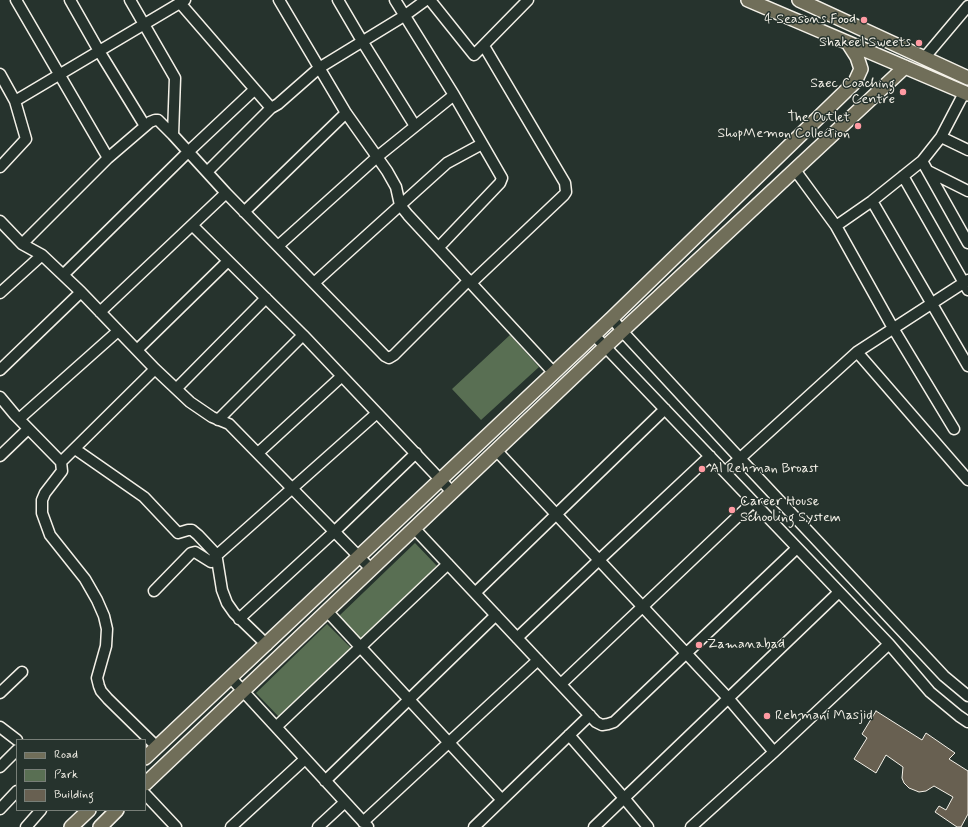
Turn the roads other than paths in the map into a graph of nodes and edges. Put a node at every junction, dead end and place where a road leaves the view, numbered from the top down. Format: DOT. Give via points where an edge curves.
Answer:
graph roads {
  1 [pos="16,0"];
  2 [pos="70,0"];
  3 [pos="130,0"];
  4 [pos="279,0"];
  5 [pos="338,0"];
  6 [pos="395,0"];
  7 [pos="426,0"];
  8 [pos="430,0"];
  9 [pos="528,0"];
  10 [pos="748,0"];
  11 [pos="799,0"];
  12 [pos="183,2"];
  13 [pos="968,6"];
  14 [pos="404,16"];
  15 [pos="144,25"];
  16 [pos="362,41"];
  17 [pos="848,43"];
  18 [pos="484,46"];
  19 [pos="98,51"];
  20 [pos="925,57"];
  21 [pos="905,67"];
  22 [pos="319,68"];
  23 [pos="0,74"];
  24 [pos="59,75"];
  25 [pos="968,78"];
  26 [pos="254,90"];
  27 [pos="966,94"];
  28 [pos="454,95"];
  29 [pos="15,101"];
  30 [pos="271,108"];
  31 [pos="346,113"];
  32 [pos="145,126"];
  33 [pos="416,126"];
  34 [pos="173,136"];
  35 [pos="941,137"];
  36 [pos="482,144"];
  37 [pos="968,150"];
  38 [pos="188,152"];
  39 [pos="377,157"];
  40 [pos="108,158"];
  41 [pos="922,161"];
  42 [pos="0,167"];
  43 [pos="795,170"];
  44 [pos="928,171"];
  45 [pos="207,172"];
  46 [pos="903,176"];
  47 [pos="968,190"];
  48 [pos="226,193"];
  49 [pos="872,201"];
  50 [pos="400,205"];
  51 [pos="244,212"];
  52 [pos="0,223"];
  53 [pos="192,225"];
  54 [pos="836,226"];
  55 [pos="968,243"];
  56 [pos="22,244"];
  57 [pos="278,246"];
  58 [pos="439,247"];
  59 [pos="42,255"];
  60 [pos="228,261"];
  61 [pos="63,275"];
  62 [pos="470,282"];
  63 [pos="314,283"];
  64 [pos="966,284"];
  65 [pos="81,292"];
  66 [pos="0,293"];
  67 [pos="266,298"];
  68 [pos="932,304"];
  69 [pos="100,312"];
  70 [pos="612,318"];
  71 [pos="893,328"];
  72 [pos="118,330"];
  73 [pos="622,331"];
  74 [pos="303,335"];
  75 [pos="594,335"];
  76 [pos="605,347"];
  77 [pos="137,350"];
  78 [pos="857,352"];
  79 [pos="968,366"];
  80 [pos="155,369"];
  81 [pos="0,370"];
  82 [pos="554,373"];
  83 [pos="342,376"];
  84 [pos="176,390"];
  85 [pos="0,397"];
  86 [pos="665,409"];
  87 [pos="377,413"];
  88 [pos="19,419"];
  89 [pos="218,420"];
  90 [pos="28,429"];
  91 [pos="954,430"];
  92 [pos="75,448"];
  93 [pos="496,450"];
  94 [pos="258,453"];
  95 [pos="416,453"];
  96 [pos="0,456"];
  97 [pos="710,456"];
  98 [pos="740,458"];
  99 [pos="62,462"];
  100 [pos="725,472"];
  101 [pos="441,480"];
  102 [pos="968,480"];
  103 [pos="292,489"];
  104 [pos="452,492"];
  105 [pos="753,502"];
  106 [pos="556,515"];
  107 [pos="414,528"];
  108 [pos="335,531"];
  109 [pos="797,548"];
  110 [pos="359,556"];
  111 [pos="217,557"];
  112 [pos="599,560"];
  113 [pos="448,564"];
  114 [pos="371,569"];
  115 [pos="154,591"];
  116 [pos="838,592"];
  117 [pos="475,594"];
  118 [pos="642,606"];
  119 [pos="327,611"];
  120 [pos="496,615"];
  121 [pos="239,619"];
  122 [pos="517,638"];
  123 [pos="889,644"];
  124 [pos="266,645"];
  125 [pos="360,646"];
  126 [pos="686,653"];
  127 [pos="538,660"];
  128 [pos="22,672"];
  129 [pos="231,678"];
  130 [pos="561,684"];
  131 [pos="243,691"];
  132 [pos="0,693"];
  133 [pos="968,696"];
  134 [pos="728,698"];
  135 [pos="409,700"];
  136 [pos="590,715"];
  137 [pos="968,720"];
  138 [pos="276,727"];
  139 [pos="1,729"];
  140 [pos="569,735"];
  141 [pos="16,739"];
  142 [pos="449,743"];
  143 [pos="157,747"];
  144 [pos="16,751"];
  145 [pos="774,752"];
  146 [pos="146,757"];
  147 [pos="305,759"];
  148 [pos="0,767"];
  149 [pos="325,781"];
  150 [pos="146,783"];
  151 [pos="16,791"];
  152 [pos="146,795"];
  153 [pos="624,798"];
  154 [pos="502,800"];
  155 [pos="345,802"];
  156 [pos="0,809"];
  157 [pos="40,811"];
  158 [pos="88,811"];
  159 [pos="117,811"];
  160 [pos="366,824"];
  161 [pos="26,827"];
  162 [pos="71,827"];
  163 [pos="100,827"];
  164 [pos="176,827"];
  165 [pos="231,827"];
  166 [pos="318,827"];
  167 [pos="474,827"];
  168 [pos="594,827"];
  169 [pos="648,827"];
  170 [pos="691,827"];
  1 -- 24 [label="street"];
  2 -- 19 [label="street"];
  3 -- 15 [label="street"];
  4 -- 22 [label="street"];
  5 -- 16 [label="street"];
  6 -- 14 [label="street"];
  7 -- 14 [label="street"];
  8 -- 18 [label="street" via="474,56"];
  9 -- 18 [label="street"];
  10 -- 17 [label="main road"];
  11 -- 20 [label="main road"];
  12 -- 15 [label="street"];
  12 -- 26 [label="street"];
  13 -- 20 [label="street"];
  14 -- 16 [label="street"];
  14 -- 28 [label="street"];
  15 -- 19 [label="street"];
  15 -- 34 [label="street" via="175,78"];
  16 -- 22 [label="street"];
  16 -- 33 [label="street"];
  17 -- 21 [label="main road"];
  17 -- 70 [label="main road" via="861,69 855,82"];
  18 -- 62 [label="street" via="565,183 566,192"];
  19 -- 24 [label="street"];
  19 -- 32 [label="street"];
  20 -- 25 [label="main road"];
  21 -- 27 [label="main road"];
  21 -- 43 [label="main road"];
  22 -- 30 [label="street"];
  22 -- 31 [label="street"];
  23 -- 29 [label="street"];
  24 -- 29 [label="street"];
  24 -- 40 [label="street"];
  26 -- 30 [label="street"];
  26 -- 38 [label="street"];
  27 -- 35 [label="street"];
  28 -- 33 [label="street"];
  28 -- 36 [label="street"];
  29 -- 42 [label="street" via="26,139"];
  30 -- 45 [label="street"];
  31 -- 39 [label="street"];
  31 -- 51 [label="street"];
  32 -- 34 [label="street" via="158,120"];
  32 -- 40 [label="street"];
  33 -- 39 [label="street"];
  34 -- 38 [label="street"];
  35 -- 37 [label="street"];
  35 -- 41 [label="street"];
  36 -- 50 [label="street" via="447,163"];
  36 -- 58 [label="street" via="502,180"];
  38 -- 45 [label="street"];
  38 -- 61 [label="street"];
  39 -- 50 [label="street" via="396,187"];
  39 -- 57 [label="street"];
  40 -- 56 [label="street"];
  41 -- 44 [label="street"];
  41 -- 46 [label="street"];
  43 -- 54 [label="street"];
  43 -- 73 [label="main road"];
  44 -- 47 [label="street"];
  44 -- 55 [label="street"];
  45 -- 48 [label="street"];
  46 -- 49 [label="street"];
  46 -- 64 [label="street"];
  48 -- 51 [label="street"];
  48 -- 53 [label="street"];
  49 -- 54 [label="street"];
  49 -- 68 [label="street"];
  50 -- 58 [label="street"];
  50 -- 63 [label="street"];
  51 -- 57 [label="street"];
  52 -- 56 [label="street"];
  53 -- 60 [label="street"];
  53 -- 69 [label="street"];
  54 -- 71 [label="street"];
  56 -- 59 [label="street"];
  57 -- 63 [label="street"];
  58 -- 62 [label="street"];
  59 -- 61 [label="street"];
  59 -- 66 [label="street"];
  60 -- 67 [label="street"];
  60 -- 77 [label="street"];
  61 -- 65 [label="street"];
  62 -- 63 [label="street" via="389,358"];
  62 -- 82 [label="street"];
  64 -- 68 [label="street"];
  65 -- 69 [label="street"];
  65 -- 81 [label="street"];
  67 -- 74 [label="street"];
  67 -- 84 [label="street"];
  68 -- 71 [label="street"];
  68 -- 79 [label="street"];
  69 -- 72 [label="street"];
  70 -- 73 [label="street"];
  70 -- 75 [label="main road"];
  71 -- 78 [label="street"];
  71 -- 91 [label="street"];
  72 -- 77 [label="street"];
  72 -- 88 [label="street"];
  73 -- 76 [label="main road"];
  73 -- 98 [label="street"];
  74 -- 83 [label="street"];
  74 -- 89 [label="street"];
  75 -- 76 [label="street"];
  75 -- 82 [label="main road"];
  76 -- 86 [label="street"];
  76 -- 93 [label="main road"];
  77 -- 80 [label="street"];
  78 -- 98 [label="street"];
  78 -- 102 [label="street"];
  80 -- 84 [label="street"];
  80 -- 92 [label="street"];
  82 -- 101 [label="main road"];
  83 -- 87 [label="street"];
  83 -- 94 [label="street"];
  84 -- 89 [label="street"];
  85 -- 88 [label="street"];
  86 -- 97 [label="street"];
  86 -- 106 [label="street"];
  87 -- 95 [label="street"];
  87 -- 103 [label="street"];
  88 -- 90 [label="street"];
  89 -- 94 [label="street" via="230,424"];
  90 -- 96 [label="street"];
  90 -- 99 [label="street"];
  92 -- 99 [label="street"];
  92 -- 111 [label="street" via="144,497 178,533 192,530"];
  93 -- 104 [label="main road"];
  93 -- 106 [label="street"];
  94 -- 103 [label="street"];
  95 -- 101 [label="street"];
  95 -- 108 [label="street"];
  97 -- 100 [label="street"];
  97 -- 112 [label="street"];
  98 -- 100 [label="street"];
  98 -- 133 [label="street" via="944,676"];
  99 -- 143 [label="street" via="62,471 42,500 42,513 50,535 85,579 104,616 107,629 106,646 97,678 99,686"];
  100 -- 105 [label="street"];
  101 -- 104 [label="street"];
  101 -- 110 [label="main road"];
  103 -- 108 [label="street"];
  103 -- 111 [label="street"];
  104 -- 107 [label="main road"];
  105 -- 109 [label="street"];
  105 -- 118 [label="street"];
  106 -- 112 [label="street"];
  106 -- 117 [label="street"];
  107 -- 113 [label="street"];
  107 -- 114 [label="main road"];
  108 -- 110 [label="street"];
  108 -- 121 [label="street"];
  109 -- 116 [label="street"];
  109 -- 126 [label="street"];
  110 -- 114 [label="street"];
  110 -- 124 [label="main road"];
  111 -- 115 [label="street" via="211,562 195,552 191,553"];
  111 -- 121 [label="street" via="222,590 227,603"];
  112 -- 118 [label="street"];
  112 -- 122 [label="street"];
  113 -- 117 [label="street"];
  113 -- 125 [label="street"];
  114 -- 119 [label="main road"];
  116 -- 123 [label="street"];
  116 -- 134 [label="street"];
  117 -- 120 [label="street"];
  118 -- 126 [label="street"];
  118 -- 130 [label="street"];
  119 -- 125 [label="street"];
  119 -- 131 [label="main road"];
  120 -- 122 [label="street"];
  120 -- 135 [label="street"];
  121 -- 124 [label="street"];
  122 -- 127 [label="street"];
  123 -- 137 [label="street" via="930,692 959,716"];
  123 -- 145 [label="street"];
  124 -- 129 [label="main road"];
  125 -- 135 [label="street"];
  125 -- 138 [label="street"];
  126 -- 134 [label="street"];
  126 -- 136 [label="street" via="614,722 602,725"];
  127 -- 130 [label="street"];
  127 -- 142 [label="street"];
  128 -- 132 [label="street"];
  129 -- 131 [label="street"];
  129 -- 143 [label="main road"];
  130 -- 136 [label="street"];
  131 -- 138 [label="street"];
  131 -- 150 [label="main road"];
  134 -- 145 [label="street"];
  134 -- 153 [label="street"];
  135 -- 142 [label="street"];
  135 -- 149 [label="street"];
  136 -- 140 [label="street"];
  138 -- 147 [label="street"];
  139 -- 141 [label="street"];
  140 -- 153 [label="street"];
  140 -- 154 [label="street"];
  142 -- 154 [label="street"];
  142 -- 160 [label="street"];
  143 -- 146 [label="main road"];
  144 -- 148 [label="street"];
  145 -- 170 [label="street"];
  147 -- 149 [label="street"];
  147 -- 165 [label="street"];
  149 -- 155 [label="street"];
  151 -- 156 [label="street"];
  152 -- 164 [label="street"];
  153 -- 168 [label="street"];
  153 -- 169 [label="street"];
  154 -- 167 [label="street"];
  155 -- 160 [label="street"];
  155 -- 166 [label="street"];
  157 -- 161 [label="street"];
  158 -- 162 [label="main road"];
  159 -- 163 [label="main road"];
}
